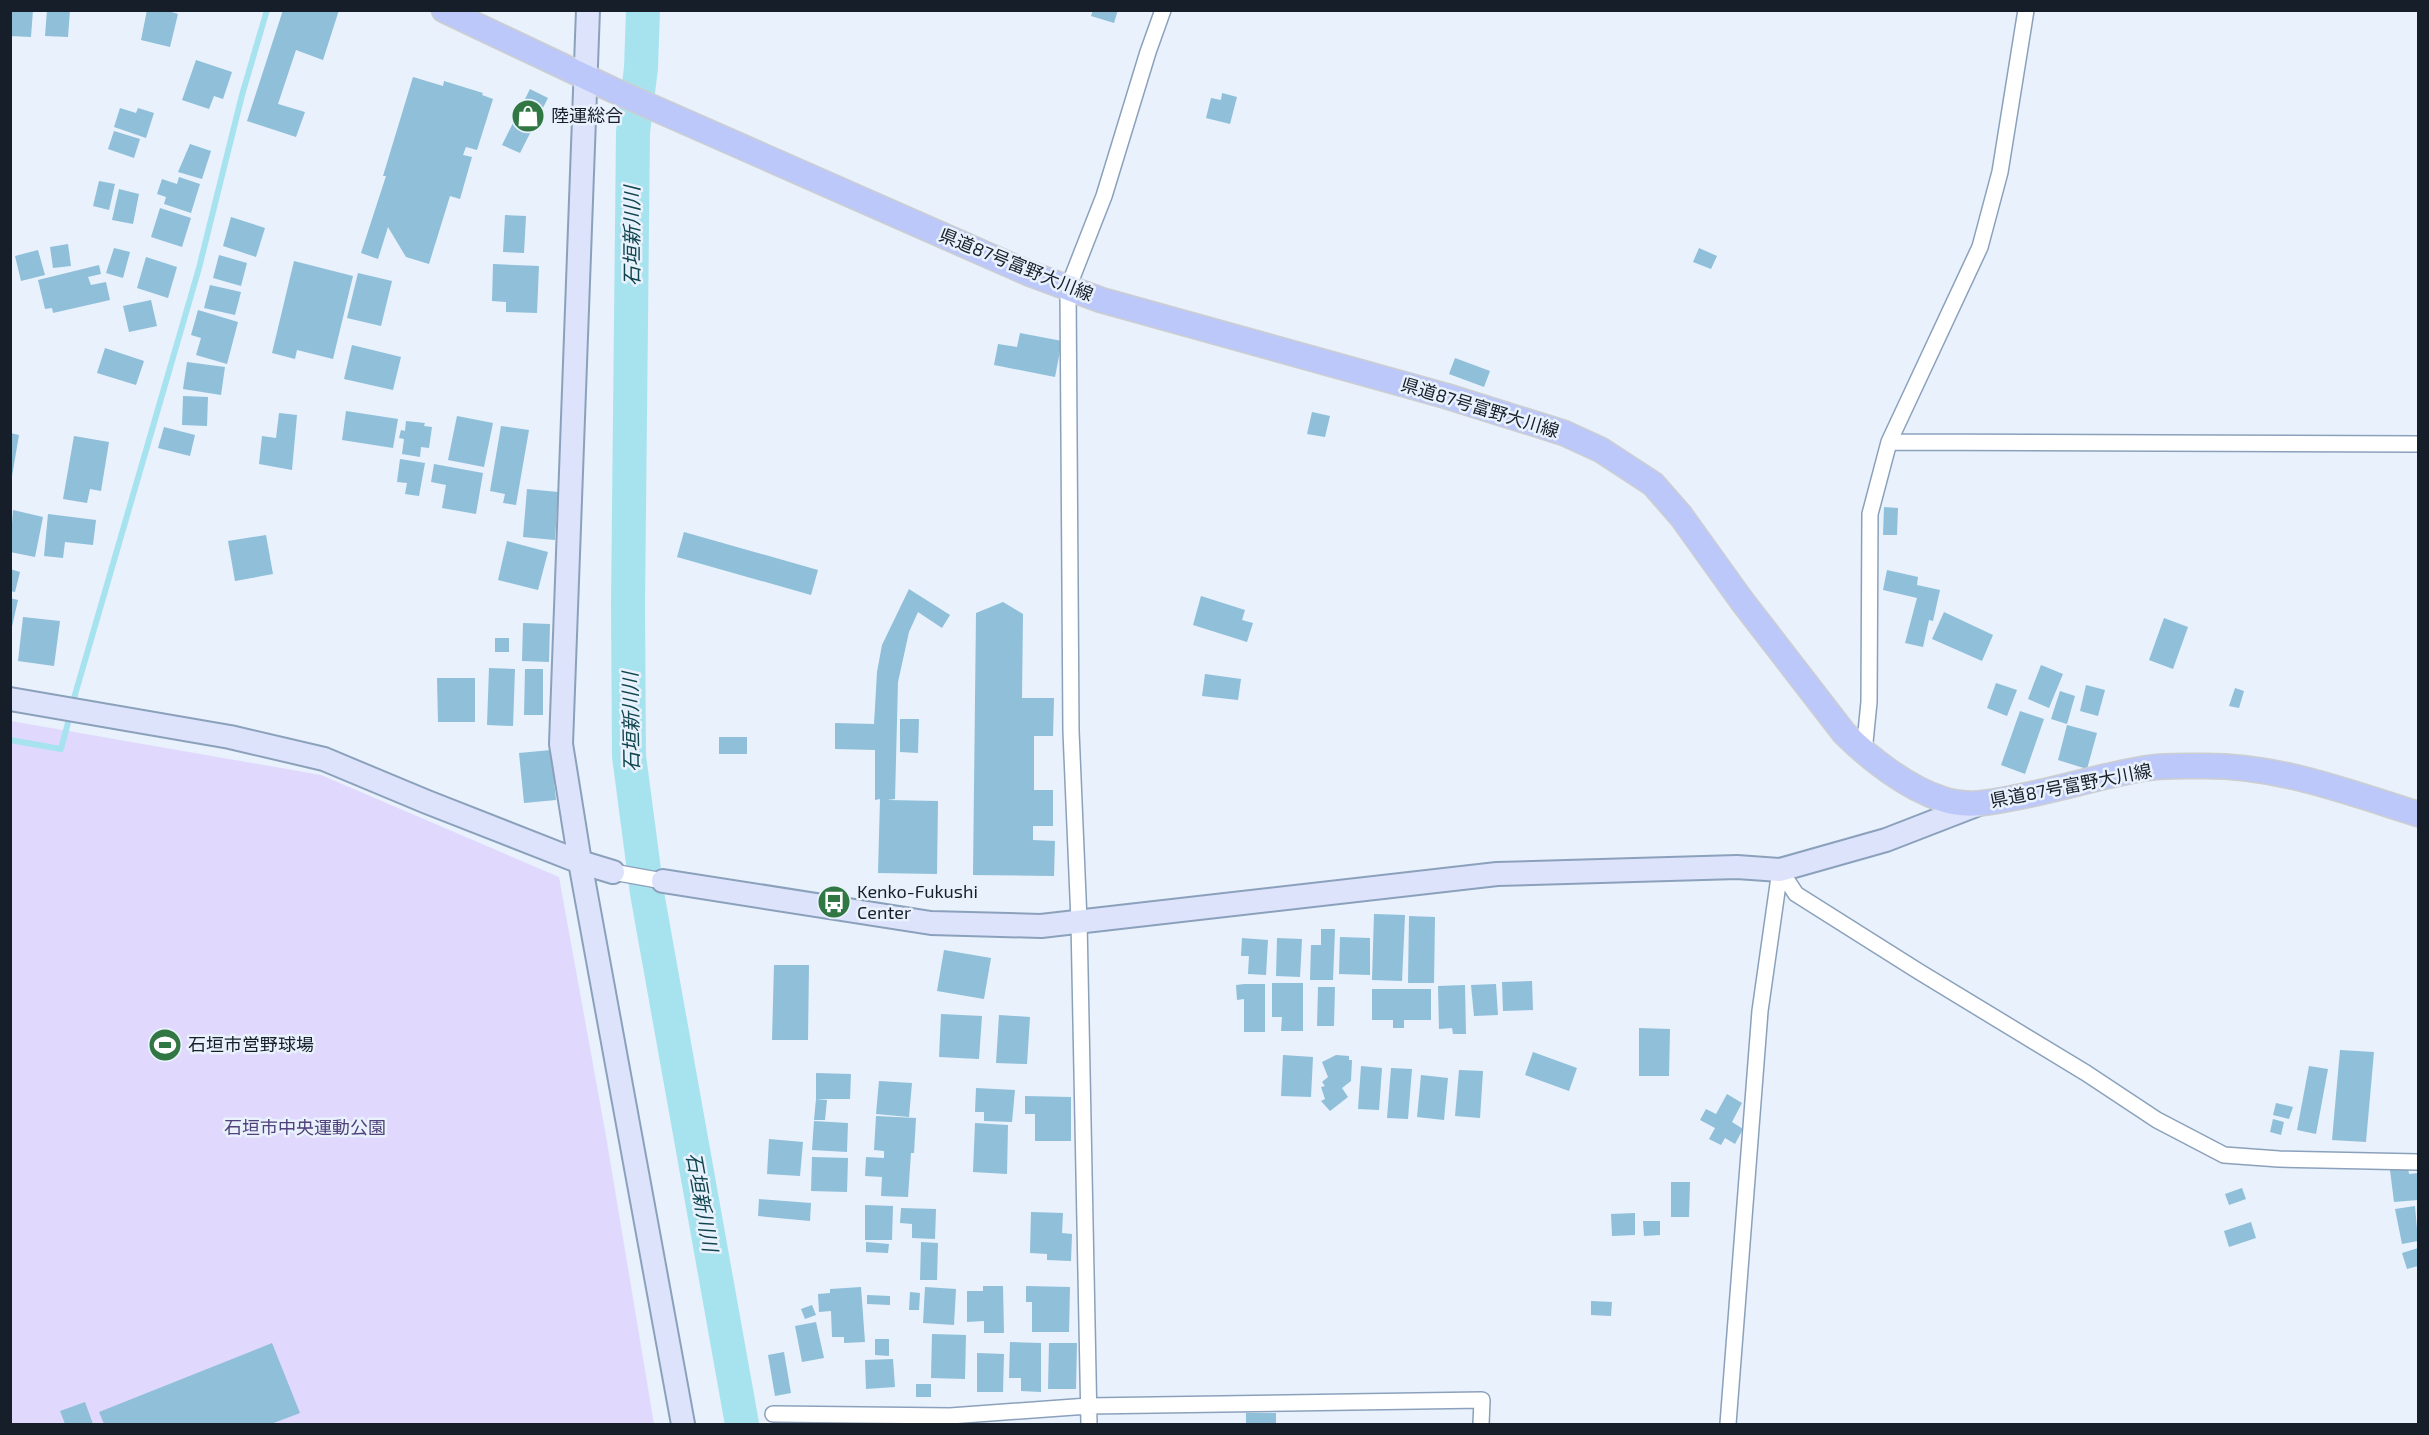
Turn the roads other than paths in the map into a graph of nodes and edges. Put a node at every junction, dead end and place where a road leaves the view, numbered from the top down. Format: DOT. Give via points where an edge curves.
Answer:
graph roads {
  1 [pos="444,10"];
  2 [pos="588,10"];
  3 [pos="1162,10"];
  4 [pos="2026,10"];
  5 [pos="586,77"];
  6 [pos="1068,288"];
  7 [pos="1889,442"];
  8 [pos="2418,444"];
  9 [pos="10,699"];
  10 [pos="1863,752"];
  11 [pos="1979,804"];
  12 [pos="2418,814"];
  13 [pos="580,862"];
  14 [pos="1780,870"];
  15 [pos="613,872"];
  16 [pos="663,881"];
  17 [pos="1079,921"];
  18 [pos="2418,1162"];
  19 [pos="1088,1407"];
  20 [pos="773,1414"];
  21 [pos="683,1425"];
  22 [pos="1089,1425"];
  23 [pos="1481,1425"];
  24 [pos="1728,1425"];
  1 -- 5 [label="main road, 県道87号富野大川線"];
  2 -- 5 [label="street"];
  3 -- 6 [label="street" via="1104,196"];
  4 -- 7 [label="street" via="2000,172 1980,247"];
  5 -- 6 [label="main road, 県道87号富野大川線"];
  5 -- 13 [label="street" via="561,744"];
  6 -- 10 [label="main road, 県道87号富野大川線" via="1446,396 1564,433 1619,460 1653,484 1681,516 1814,695"];
  6 -- 17 [label="street" via="1071,731"];
  7 -- 8 [label="street"];
  7 -- 10 [label="street" via="1870,514 1869,702"];
  9 -- 13 [label="street" via="230,737 324,759"];
  10 -- 11 [label="main road, 県道87号富野大川線" via="1918,789 1943,800"];
  11 -- 12 [label="main road, 県道87号富野大川線" via="2144,768 2204,766 2294,775"];
  11 -- 14 [label="street" via="1886,840"];
  13 -- 15 [label="street"];
  13 -- 21 [label="street"];
  14 -- 17 [label="street" via="1737,867 1497,873"];
  14 -- 18 [label="street" via="1796,894 2157,1120 2224,1155"];
  14 -- 24 [label="street" via="1760,1011"];
  15 -- 16 [label="street"];
  16 -- 17 [label="street" via="932,923 1041,926"];
  17 -- 19 [label="street"];
  19 -- 20 [label="street" via="950,1416"];
  19 -- 22 [label="street"];
  19 -- 23 [label="street" via="1482,1400"];
}
